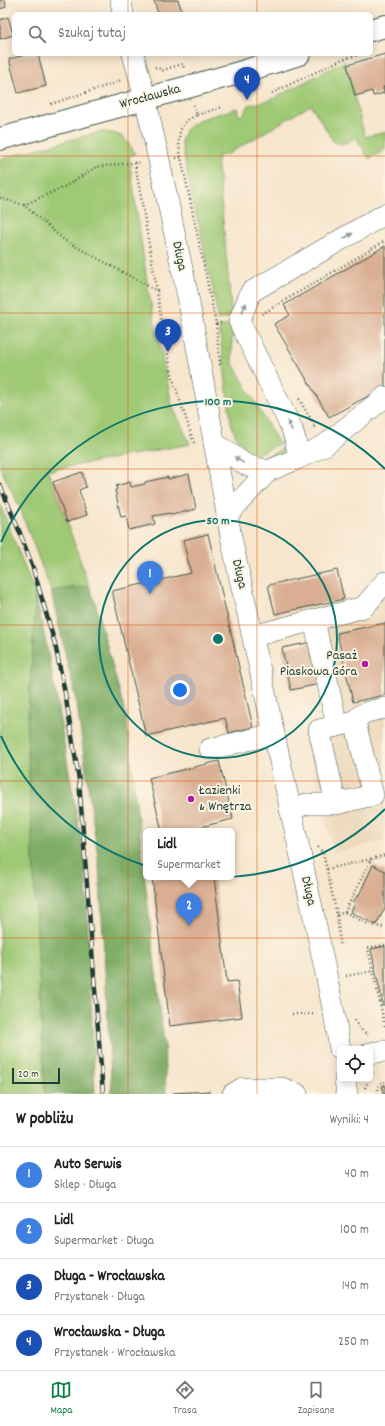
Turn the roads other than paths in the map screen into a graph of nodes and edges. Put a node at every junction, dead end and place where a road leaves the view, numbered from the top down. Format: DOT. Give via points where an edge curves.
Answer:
graph roads {
  1 [pos="121,0"];
  2 [pos="124,12"];
  3 [pos="385,26"];
  4 [pos="373,29"];
  5 [pos="134,56"];
  6 [pos="293,56"];
  7 [pos="145,98"];
  8 [pos="0,139"];
  9 [pos="385,214"];
  10 [pos="385,398"];
  11 [pos="204,445"];
  12 [pos="297,448"];
  13 [pos="268,471"];
  14 [pos="227,515"];
  15 [pos="385,582"];
  16 [pos="314,620"];
  17 [pos="253,636"];
  18 [pos="385,708"];
  19 [pos="346,724"];
  20 [pos="274,734"];
  21 [pos="210,749"];
  22 [pos="379,794"];
  23 [pos="336,804"];
  24 [pos="290,810"];
  25 [pos="340,1046"];
  26 [pos="345,1082"];
  27 [pos="233,1094"];
  28 [pos="297,1094"];
  29 [pos="347,1094"];
  1 -- 2 [label="street"];
  3 -- 4 [label="main road"];
  5 -- 7 [label="street, Długa"];
  6 -- 7 [label="main road, Wrocławska"];
  7 -- 8 [label="main road, Wrocławska"];
  7 -- 11 [label="street, Długa" via="188,297"];
  12 -- 9 [label="street, one-way" via="239,321 251,292"];
  10 -- 12 [label="street" via="325,445"];
  13 -- 11 [label="street, one-way" via="246,465"];
  11 -- 14 [label="street, Długa"];
  12 -- 13 [label="street"];
  13 -- 14 [label="street"];
  14 -- 17 [label="street, Długa"];
  15 -- 16 [label="street" via="364,607"];
  16 -- 17 [label="street"];
  16 -- 19 [label="street"];
  17 -- 20 [label="street, Długa"];
  18 -- 19 [label="street" via="365,712"];
  19 -- 22 [label="street"];
  19 -- 23 [label="street" via="319,730"];
  20 -- 21 [label="street"];
  20 -- 24 [label="street, Długa"];
  22 -- 23 [label="street"];
  23 -- 24 [label="street" via="306,804"];
  24 -- 25 [label="street, Długa" via="321,948"];
  26 -- 29 [label="street"];
  27 -- 28 [label="street" via="243,1088 282,1088"];
}
